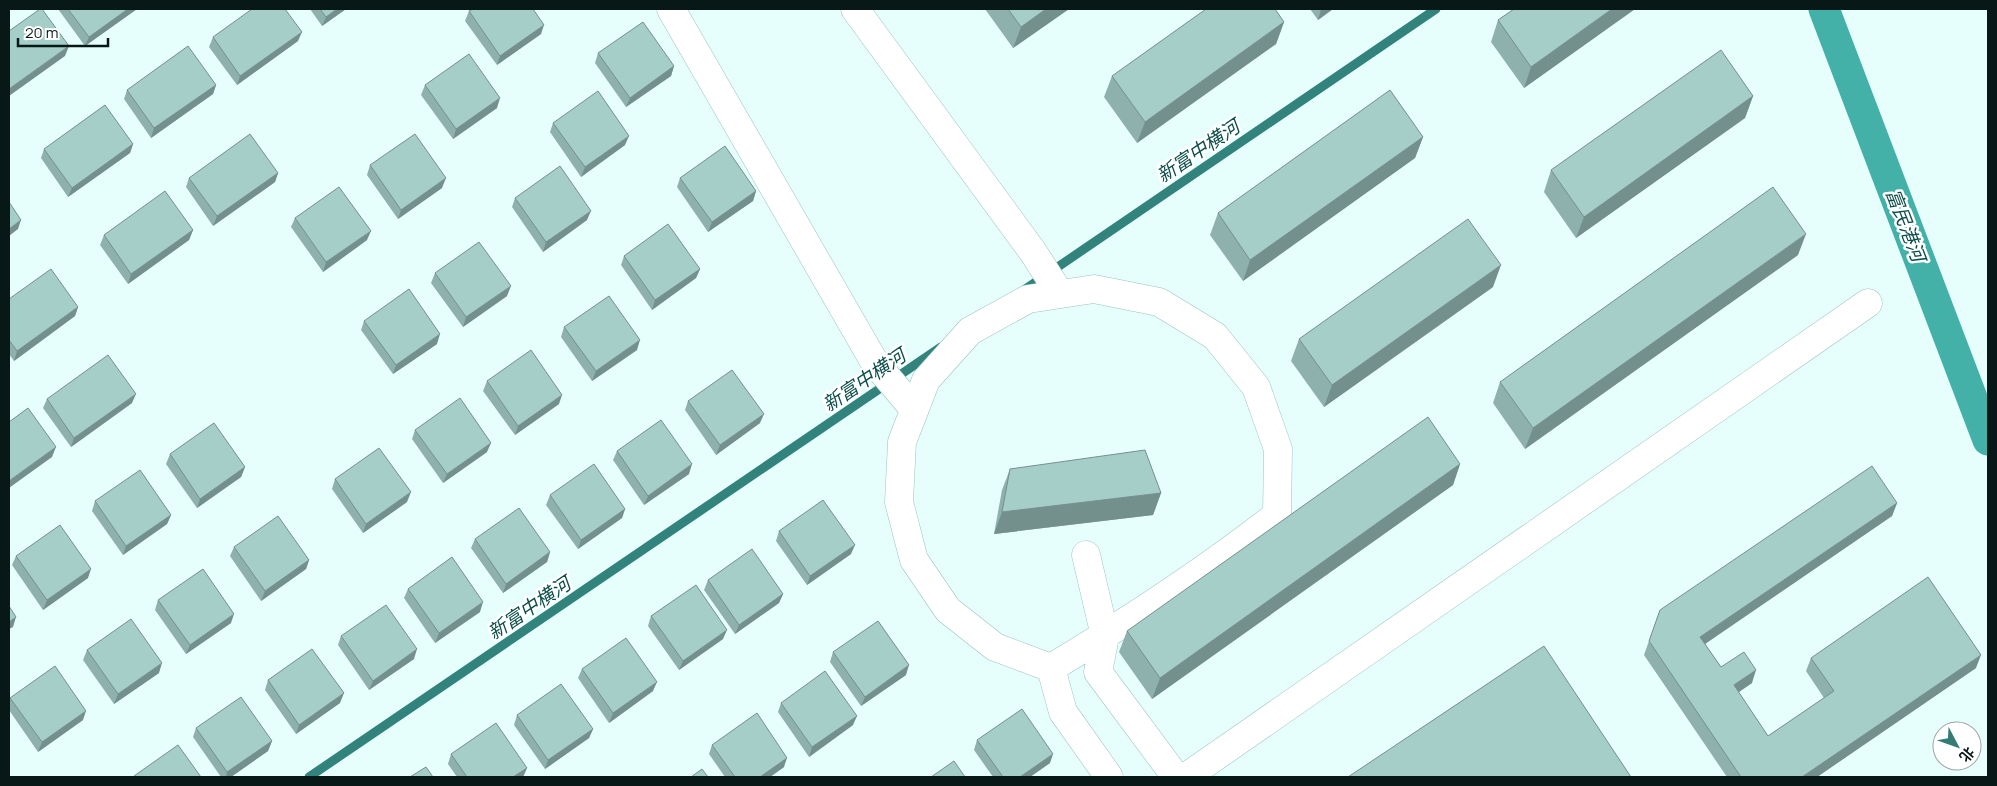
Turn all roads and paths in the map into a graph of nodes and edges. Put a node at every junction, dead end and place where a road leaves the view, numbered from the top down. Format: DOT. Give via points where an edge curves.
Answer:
graph roads {
  1 [pos="672,9"];
  2 [pos="855,9"];
  3 [pos="1060,294"];
  4 [pos="1868,303"];
  5 [pos="914,410"];
  6 [pos="1086,555"];
  7 [pos="1104,636"];
  8 [pos="1051,668"];
  9 [pos="1109,777"];
  10 [pos="1176,777"];
  11 [pos="1186,777"];
  1 -- 5 [label="street" via="875,363"];
  2 -- 3 [label="street" via="1033,252"];
  3 -- 5 [label="street" via="1028,299 970,331 926,380"];
  3 -- 7 [label="street" via="1094,289 1159,302 1215,336 1256,387 1278,450 1277,516 1226,555"];
  4 -- 11 [label="street"];
  5 -- 8 [label="street" via="902,442 899,502 914,560 948,610 995,647"];
  6 -- 7 [label="street"];
  7 -- 8 [label="street"];
  7 -- 10 [label="street" via="1098,672"];
  8 -- 9 [label="street" via="1063,712"];
}
